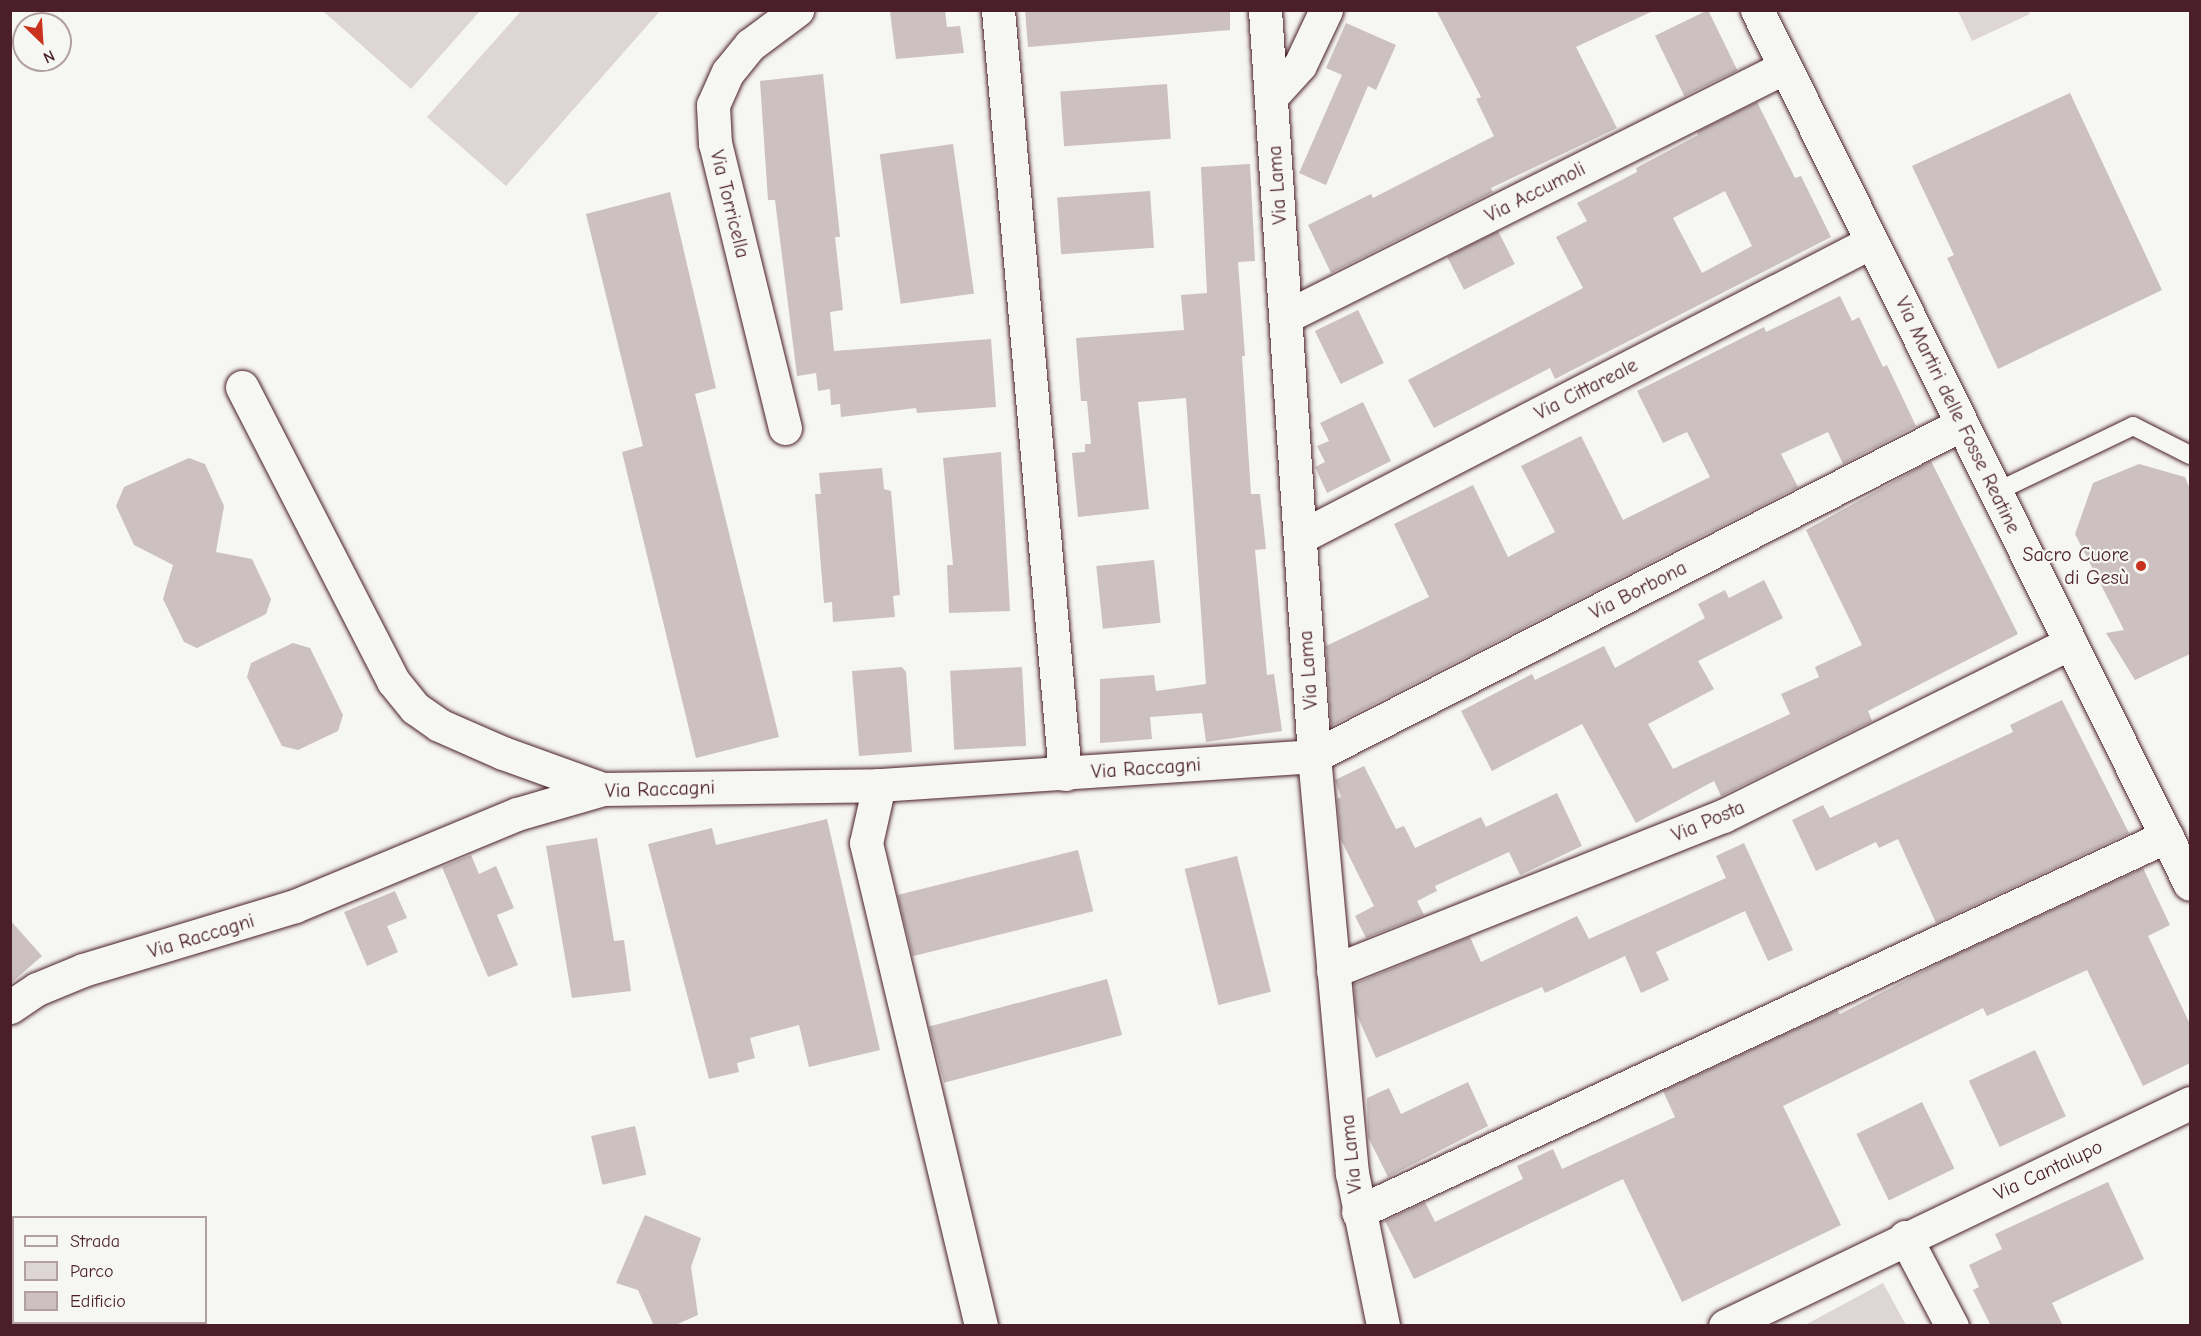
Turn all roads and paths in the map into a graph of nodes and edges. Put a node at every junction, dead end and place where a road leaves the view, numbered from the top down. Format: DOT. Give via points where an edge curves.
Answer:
graph roads {
  1 [pos="797,10"];
  2 [pos="998,10"];
  3 [pos="1265,10"];
  4 [pos="1326,10"];
  5 [pos="1757,10"];
  6 [pos="1785,68"];
  7 [pos="1271,97"];
  8 [pos="1871,242"];
  9 [pos="1285,317"];
  10 [pos="242,387"];
  11 [pos="1962,424"];
  12 [pos="785,428"];
  13 [pos="2190,455"];
  14 [pos="1996,492"];
  15 [pos="1300,537"];
  16 [pos="2070,643"];
  17 [pos="1314,756"];
  18 [pos="1065,774"];
  19 [pos="879,785"];
  20 [pos="603,789"];
  21 [pos="2167,836"];
  22 [pos="2190,884"];
  23 [pos="1334,971"];
  24 [pos="10,1007"];
  25 [pos="2190,1102"];
  26 [pos="1358,1212"];
  27 [pos="1905,1237"];
  28 [pos="981,1326"];
  29 [pos="1383,1326"];
  30 [pos="1725,1326"];
  31 [pos="1952,1326"];
  1 -- 12 [label="street, Via Torricella" via="750,45 728,72 713,105 715,144"];
  2 -- 18 [label="street"];
  3 -- 7 [label="street, Via Lama"];
  4 -- 7 [label="street" via="1300,65"];
  5 -- 6 [label="street, Via Martiri delle Fosse Reatine"];
  6 -- 8 [label="street, Via Martiri delle Fosse Reatine"];
  6 -- 9 [label="street, Via Accumoli"];
  7 -- 9 [label="street, Via Lama"];
  8 -- 11 [label="street, Via Martiri delle Fosse Reatine"];
  8 -- 15 [label="street, Via Cittareale"];
  9 -- 15 [label="street, Via Lama"];
  10 -- 20 [label="street" via="393,681 415,708 439,725"];
  11 -- 14 [label="street, Via Martiri delle Fosse Reatine"];
  11 -- 17 [label="street, Via Borbona"];
  13 -- 14 [label="lane" via="2133,426"];
  14 -- 16 [label="street, Via Martiri delle Fosse Reatine"];
  15 -- 17 [label="street, Via Lama"];
  16 -- 21 [label="street, Via Martiri delle Fosse Reatine"];
  16 -- 23 [label="street, Via Posta" via="1724,816"];
  17 -- 18 [label="street, Via Raccagni"];
  17 -- 23 [label="street, Via Lama"];
  18 -- 19 [label="street, Via Raccagni"];
  19 -- 20 [label="street, Via Raccagni"];
  19 -- 28 [label="street" via="866,843"];
  20 -- 24 [label="street, Via Raccagni" via="517,814 296,906 83,970 37,988"];
  21 -- 22 [label="street, Via Martiri delle Fosse Reatine"];
  21 -- 26 [label="street"];
  23 -- 26 [label="street, Via Lama"];
  25 -- 27 [label="street, Via Cantalupo"];
  26 -- 29 [label="street, Via Lama"];
  27 -- 30 [label="street, Via Cantalupo"];
  27 -- 31 [label="street"];
}
